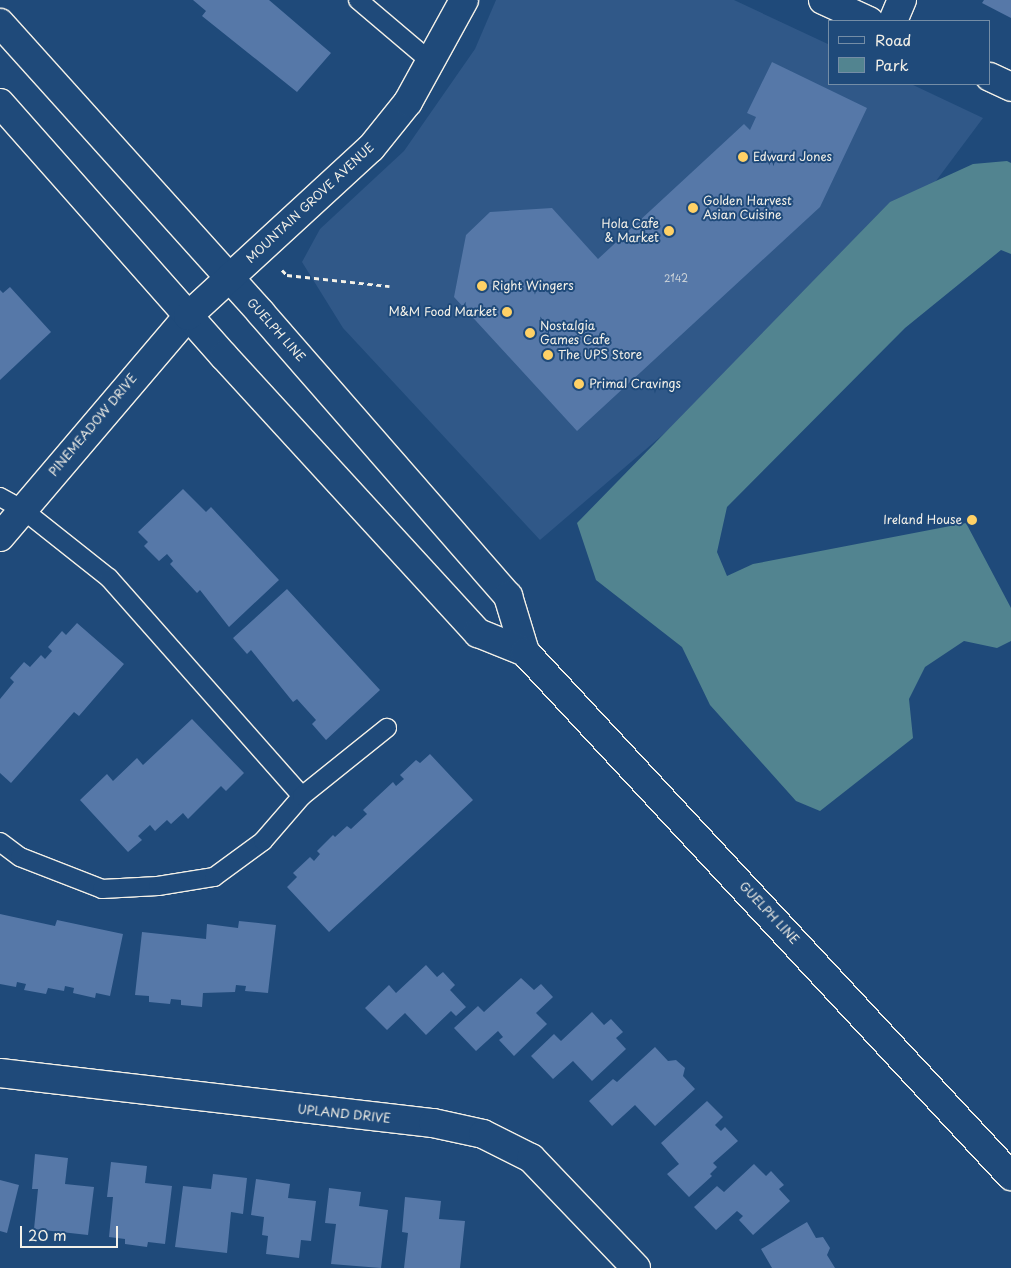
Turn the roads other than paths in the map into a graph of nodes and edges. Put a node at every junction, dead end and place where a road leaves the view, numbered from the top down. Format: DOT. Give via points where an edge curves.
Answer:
graph roads {
  1 [pos="358,0"];
  2 [pos="464,0"];
  3 [pos="823,0"];
  4 [pos="902,0"];
  5 [pos="867,20"];
  6 [pos="893,20"];
  7 [pos="0,23"];
  8 [pos="432,62"];
  9 [pos="991,77"];
  10 [pos="1011,87"];
  11 [pos="0,103"];
  12 [pos="229,278"];
  13 [pos="188,316"];
  14 [pos="11,503"];
  15 [pos="0,537"];
  16 [pos="526,652"];
  17 [pos="386,728"];
  18 [pos="302,796"];
  19 [pos="0,842"];
  20 [pos="0,1072"];
  21 [pos="1011,1176"];
  22 [pos="636,1268"];
  1 -- 8 [label="lane"];
  2 -- 8 [label="main road, MOUNTAIN GROVE AVENUE"];
  3 -- 5 [label="main road"];
  4 -- 6 [label="main road"];
  7 -- 12 [label="main road, GUELPH LINE"];
  8 -- 12 [label="main road, MOUNTAIN GROVE AVENUE" via="408,102 371,148"];
  9 -- 10 [label="main road"];
  11 -- 13 [label="main road, GUELPH LINE"];
  12 -- 13 [label="main road, MOUNTAIN GROVE AVENUE"];
  12 -- 16 [label="main road, GUELPH LINE" via="508,596"];
  13 -- 14 [label="main road, PINEMEADOW DRIVE"];
  13 -- 16 [label="main road, GUELPH LINE" via="478,633"];
  14 -- 15 [label="main road, PINEMEADOW DRIVE"];
  14 -- 18 [label="lane" via="109,578"];
  16 -- 21 [label="main road, GUELPH LINE"];
  17 -- 18 [label="lane"];
  18 -- 19 [label="lane" via="263,841 214,877 158,886 102,890 20,857"];
  20 -- 22 [label="main road, UPLAND DRIVE" via="433,1123 483,1134 531,1158"];
}
